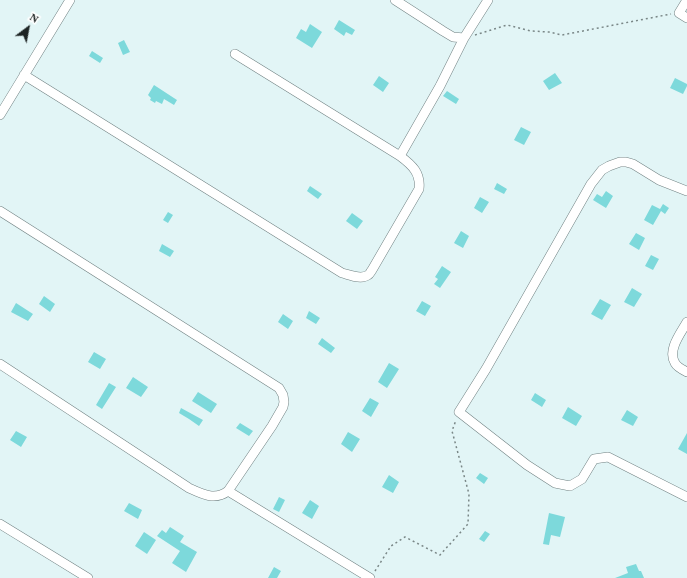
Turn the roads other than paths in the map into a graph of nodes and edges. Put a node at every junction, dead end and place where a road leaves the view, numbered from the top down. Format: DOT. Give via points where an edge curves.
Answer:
graph roads {
  1 [pos="70,0"];
  2 [pos="395,0"];
  3 [pos="488,0"];
  4 [pos="687,0"];
  5 [pos="683,15"];
  6 [pos="464,38"];
  7 [pos="235,54"];
  8 [pos="24,75"];
  9 [pos="0,115"];
  10 [pos="400,156"];
  11 [pos="687,191"];
  12 [pos="0,211"];
  13 [pos="687,322"];
  14 [pos="0,364"];
  15 [pos="687,372"];
  16 [pos="228,491"];
  17 [pos="687,496"];
  18 [pos="0,524"];
  19 [pos="88,578"];
  20 [pos="370,578"];
  1 -- 8 [label="street"];
  2 -- 6 [label="street" via="443,31"];
  3 -- 6 [label="street"];
  4 -- 5 [label="street"];
  6 -- 10 [label="street"];
  7 -- 10 [label="street"];
  8 -- 9 [label="street"];
  8 -- 10 [label="street" via="342,273 352,276 362,277 372,270 419,189 418,175"];
  11 -- 17 [label="street" via="659,180 626,162 602,170 591,184 459,412 527,465 556,483 570,486 582,479 594,459 608,457"];
  12 -- 16 [label="street" via="279,388 283,394 283,407"];
  13 -- 15 [label="street" via="676,342 672,358 675,364"];
  14 -- 16 [label="street" via="189,488 202,494 216,496"];
  16 -- 20 [label="street"];
  18 -- 19 [label="street"];
}
